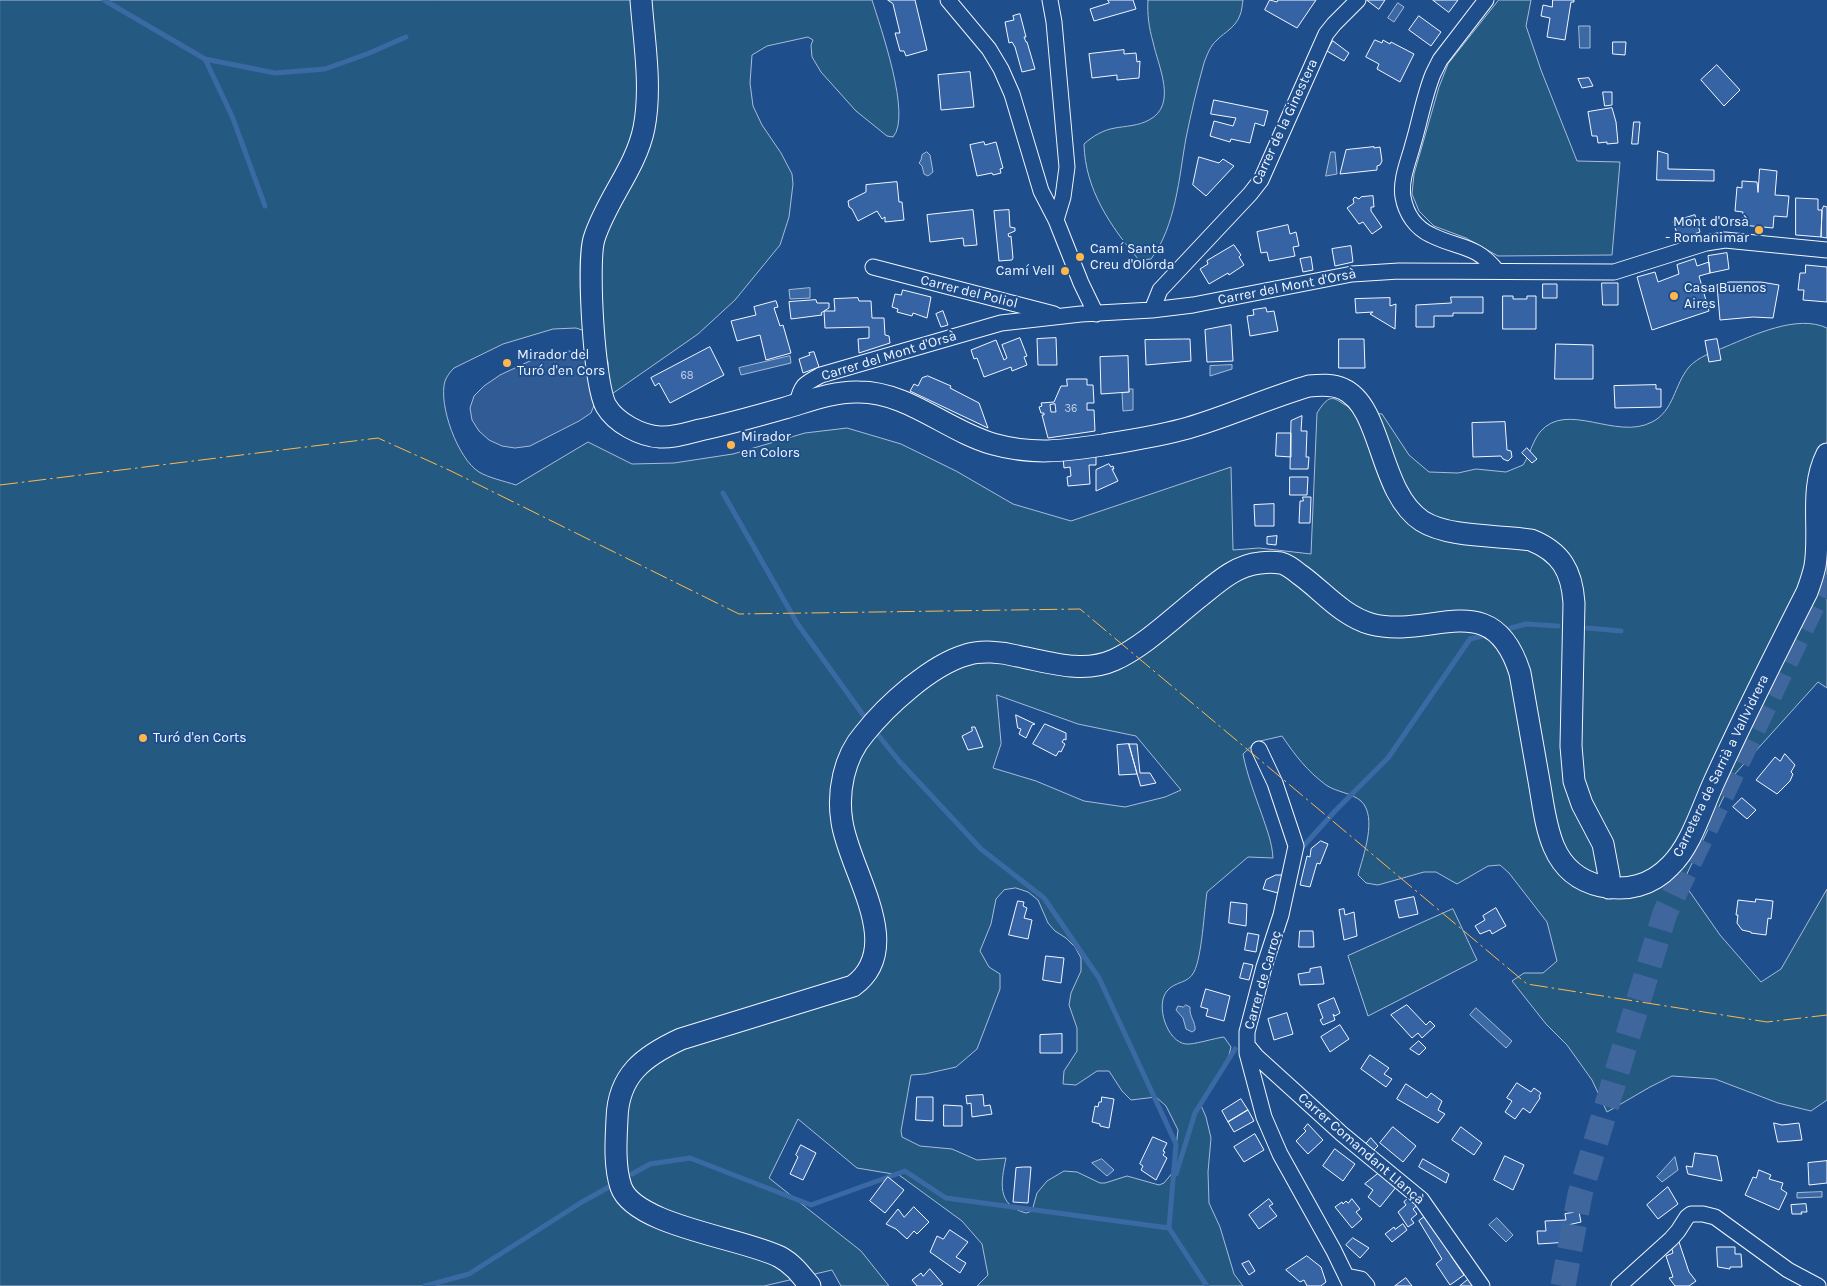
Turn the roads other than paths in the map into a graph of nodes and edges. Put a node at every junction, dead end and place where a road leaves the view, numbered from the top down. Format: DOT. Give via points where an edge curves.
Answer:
graph roads {
  1 [pos="641,0"];
  2 [pos="948,0"];
  3 [pos="1050,0"];
  4 [pos="1358,0"];
  5 [pos="1486,0"];
  6 [pos="1056,220"];
  7 [pos="1827,250"];
  8 [pos="873,267"];
  9 [pos="1497,272"];
  10 [pos="1152,310"];
  11 [pos="1096,314"];
  12 [pos="1064,316"];
  13 [pos="797,404"];
  14 [pos="1827,454"];
  15 [pos="1260,749"];
  16 [pos="1609,888"];
  17 [pos="1247,1045"];
  18 [pos="1349,1281"];
  19 [pos="810,1286"];
  20 [pos="1367,1286"];
  21 [pos="1482,1286"];
  22 [pos="1619,1286"];
  23 [pos="1818,1286"];
  1 -- 13 [label="main road" via="646,74 644,128 635,156 598,227 591,254 597,377 606,406 633,429 661,437 733,423"];
  2 -- 6 [label="street" via="989,49 1000,69 1012,94 1041,191"];
  3 -- 6 [label="street" via="1067,167"];
  4 -- 10 [label="street, Carrer de la Ginestera" via="1326,34 1261,180 1160,290"];
  5 -- 9 [label="street" via="1440,60 1407,167 1402,194 1407,211 1418,227 1442,240 1473,250 1487,259"];
  6 -- 11 [label="street" via="1080,284"];
  7 -- 9 [label="street, Carrer del Mont d'Orsà" via="1724,240 1614,272"];
  8 -- 12 [label="street, Carrer del Poliol"];
  9 -- 10 [label="street, Carrer del Mont d'Orsà" via="1352,274"];
  10 -- 11 [label="street, Carrer del Mont d'Orsà"];
  11 -- 12 [label="street, Carrer del Mont d'Orsà"];
  12 -- 13 [label="street, Carrer del Mont d'Orsà" via="1000,323 836,370 804,384"];
  13 -- 16 [label="main road" via="831,394 876,393 894,398 992,443 1043,452 1188,428 1309,386 1328,385 1344,389 1357,399 1367,415 1398,494 1420,519 1432,527 1451,531 1531,540 1554,554 1570,576 1574,603 1574,781 1603,844"];
  14 -- 16 [label="main road, Carretera de Sarrià a Vallvidrera" via="1817,484 1815,566 1807,592 1683,849 1670,866 1644,884"];
  15 -- 17 [label="street, Carrer de Carroç" via="1296,846 1279,922 1247,1032"];
  16 -- 19 [label="main road, Carretera de Sarrià a Vallvidrera" via="1570,872 1554,847 1520,673 1509,645 1489,627 1461,621 1392,627 1371,624 1353,617 1288,566 1278,562 1257,563 1225,576 1140,644 1112,661 1077,667 989,653 966,655 949,662 909,689 864,733 855,746 842,782 842,823 876,934 877,946 868,972 853,986 664,1047 631,1073 617,1113 617,1164 621,1187 628,1200 668,1222 782,1258"];
  17 -- 18 [label="street, Carrer de Carroç" via="1264,1117 1280,1154"];
  17 -- 21 [label="street, Carrer Comandant Llançà" via="1342,1134 1421,1199"];
  18 -- 20 [label="street" via="1361,1279"];
  22 -- 23 [label="street" via="1671,1239 1687,1217 1697,1214 1715,1217 1788,1270"];
}
